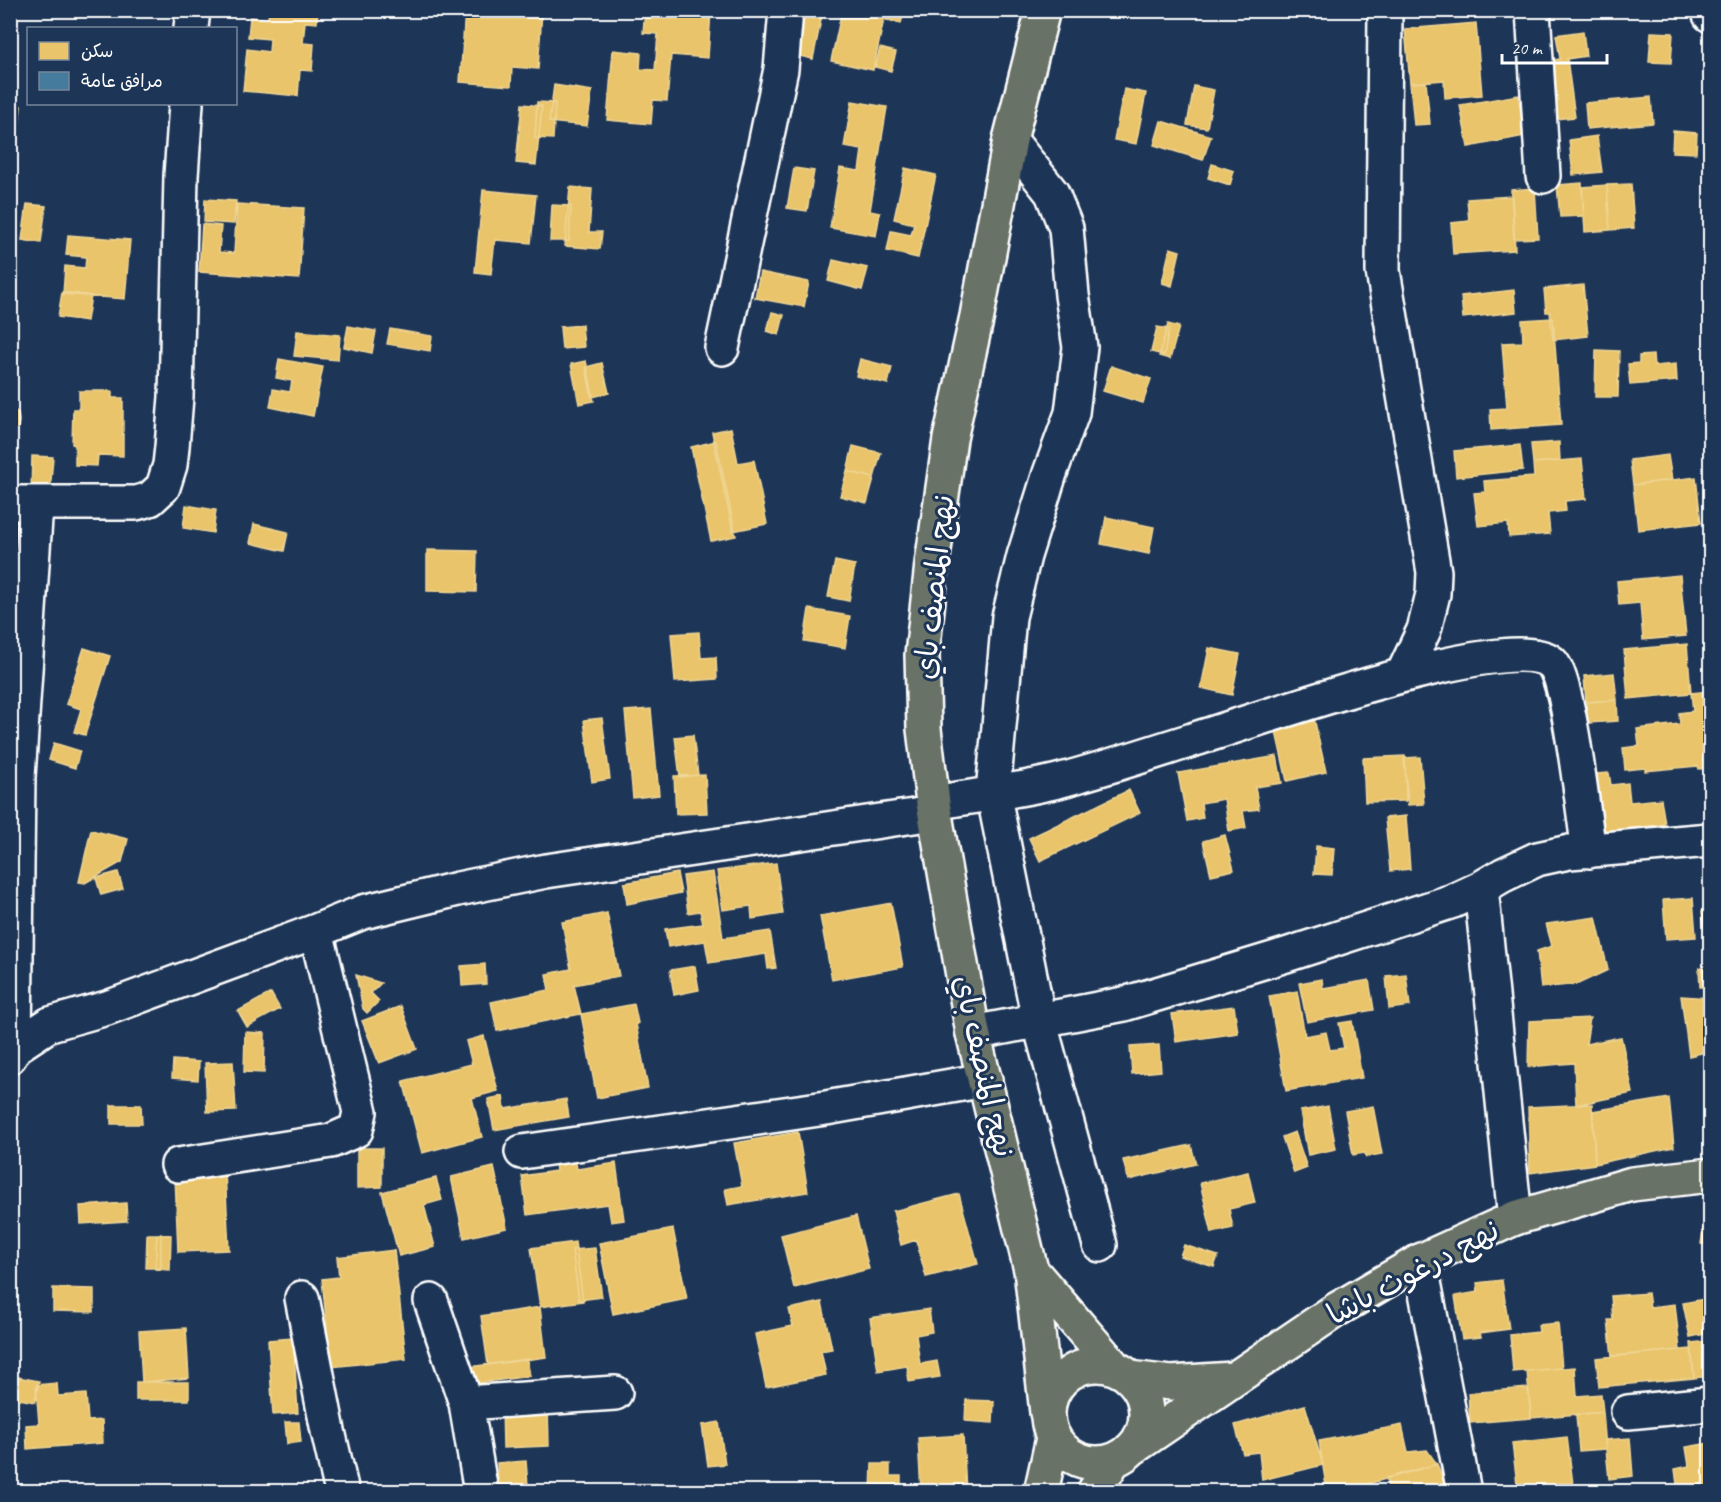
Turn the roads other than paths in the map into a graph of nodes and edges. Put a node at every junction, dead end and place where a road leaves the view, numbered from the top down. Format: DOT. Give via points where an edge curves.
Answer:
graph roads {
  1 [pos="193,10"];
  2 [pos="786,10"];
  3 [pos="1043,10"];
  4 [pos="1385,10"];
  5 [pos="1533,10"];
  6 [pos="1709,10"];
  7 [pos="1710,15"];
  8 [pos="191,27"];
  9 [pos="186,105"];
  10 [pos="1010,140"];
  11 [pos="1543,176"];
  12 [pos="722,348"];
  13 [pos="23,503"];
  14 [pos="1403,674"];
  15 [pos="14,776"];
  16 [pos="993,792"];
  17 [pos="934,808"];
  18 [pos="1710,840"];
  19 [pos="1589,851"];
  20 [pos="1481,888"];
  21 [pos="316,931"];
  22 [pos="1039,1020"];
  23 [pos="973,1033"];
  24 [pos="13,1052"];
  25 [pos="985,1080"];
  26 [pos="522,1152"];
  27 [pos="178,1165"];
  28 [pos="1710,1175"];
  29 [pos="1515,1218"];
  30 [pos="1100,1245"];
  31 [pos="1419,1261"];
  32 [pos="1031,1270"];
  33 [pos="302,1298"];
  34 [pos="431,1301"];
  35 [pos="1123,1373"];
  36 [pos="1234,1379"];
  37 [pos="615,1393"];
  38 [pos="466,1403"];
  39 [pos="1710,1404"];
  40 [pos="1628,1412"];
  41 [pos="1050,1425"];
  42 [pos="1123,1455"];
  43 [pos="342,1491"];
  44 [pos="481,1491"];
  45 [pos="1041,1491"];
  46 [pos="1094,1491"];
  47 [pos="1106,1491"];
  48 [pos="1464,1491"];
  1 -- 8 [label="street"];
  2 -- 12 [label="street" via="781,69"];
  3 -- 10 [label="main road, نهج المنصف باي"];
  4 -- 14 [label="street" via="1383,271 1434,572 1424,630"];
  5 -- 11 [label="street"];
  6 -- 7 [label="street"];
  9 -- 13 [label="street" via="176,397 171,456 163,487 150,499 136,503"];
  10 -- 16 [label="street" via="1052,193 1065,228 1080,347 1072,413 1024,556 1009,617"];
  10 -- 17 [label="main road, نهج المنصف باي" via="950,439 932,564 922,655 924,729"];
  13 -- 15 [label="street"];
  14 -- 16 [label="street" via="1057,781"];
  14 -- 19 [label="street" via="1504,655 1544,657 1554,664 1571,727"];
  15 -- 24 [label="street"];
  16 -- 17 [label="street"];
  16 -- 22 [label="street"];
  17 -- 21 [label="street" via="546,871 363,912"];
  17 -- 23 [label="main road, نهج المنصف باي"];
  18 -- 19 [label="street"];
  19 -- 20 [label="street" via="1537,859"];
  20 -- 22 [label="street" via="1353,934 1134,1001"];
  20 -- 29 [label="street"];
  21 -- 24 [label="street" via="106,1008 50,1024"];
  21 -- 27 [label="street" via="360,1112 356,1130 331,1141"];
  22 -- 23 [label="street"];
  22 -- 30 [label="street"];
  23 -- 25 [label="main road, نهج المنصف باي"];
  25 -- 26 [label="street" via="826,1108"];
  25 -- 32 [label="main road, نهج المنصف باي"];
  28 -- 29 [label="main road, نهج درغوث باشا" via="1632,1184"];
  29 -- 31 [label="main road, نهج درغوث باشا"];
  31 -- 36 [label="main road, نهج درغوث باشا" via="1336,1310"];
  31 -- 48 [label="street"];
  32 -- 35 [label="main road"];
  32 -- 41 [label="main road, نهج المنصف باي"];
  33 -- 43 [label="street"];
  34 -- 38 [label="street"];
  35 -- 36 [label="main road" via="1171,1383"];
  35 -- 41 [label="main road" via="1099,1365 1069,1373 1050,1398"];
  35 -- 42 [label="main road" via="1140,1391 1146,1422 1140,1437"];
  36 -- 42 [label="main road, نهج درغوث باشا"];
  37 -- 38 [label="street"];
  38 -- 44 [label="street"];
  39 -- 40 [label="street"];
  41 -- 42 [label="main road" via="1062,1449 1073,1457 1100,1463"];
  41 -- 45 [label="main road"];
  42 -- 46 [label="main road"];
  42 -- 47 [label="street"];
}
